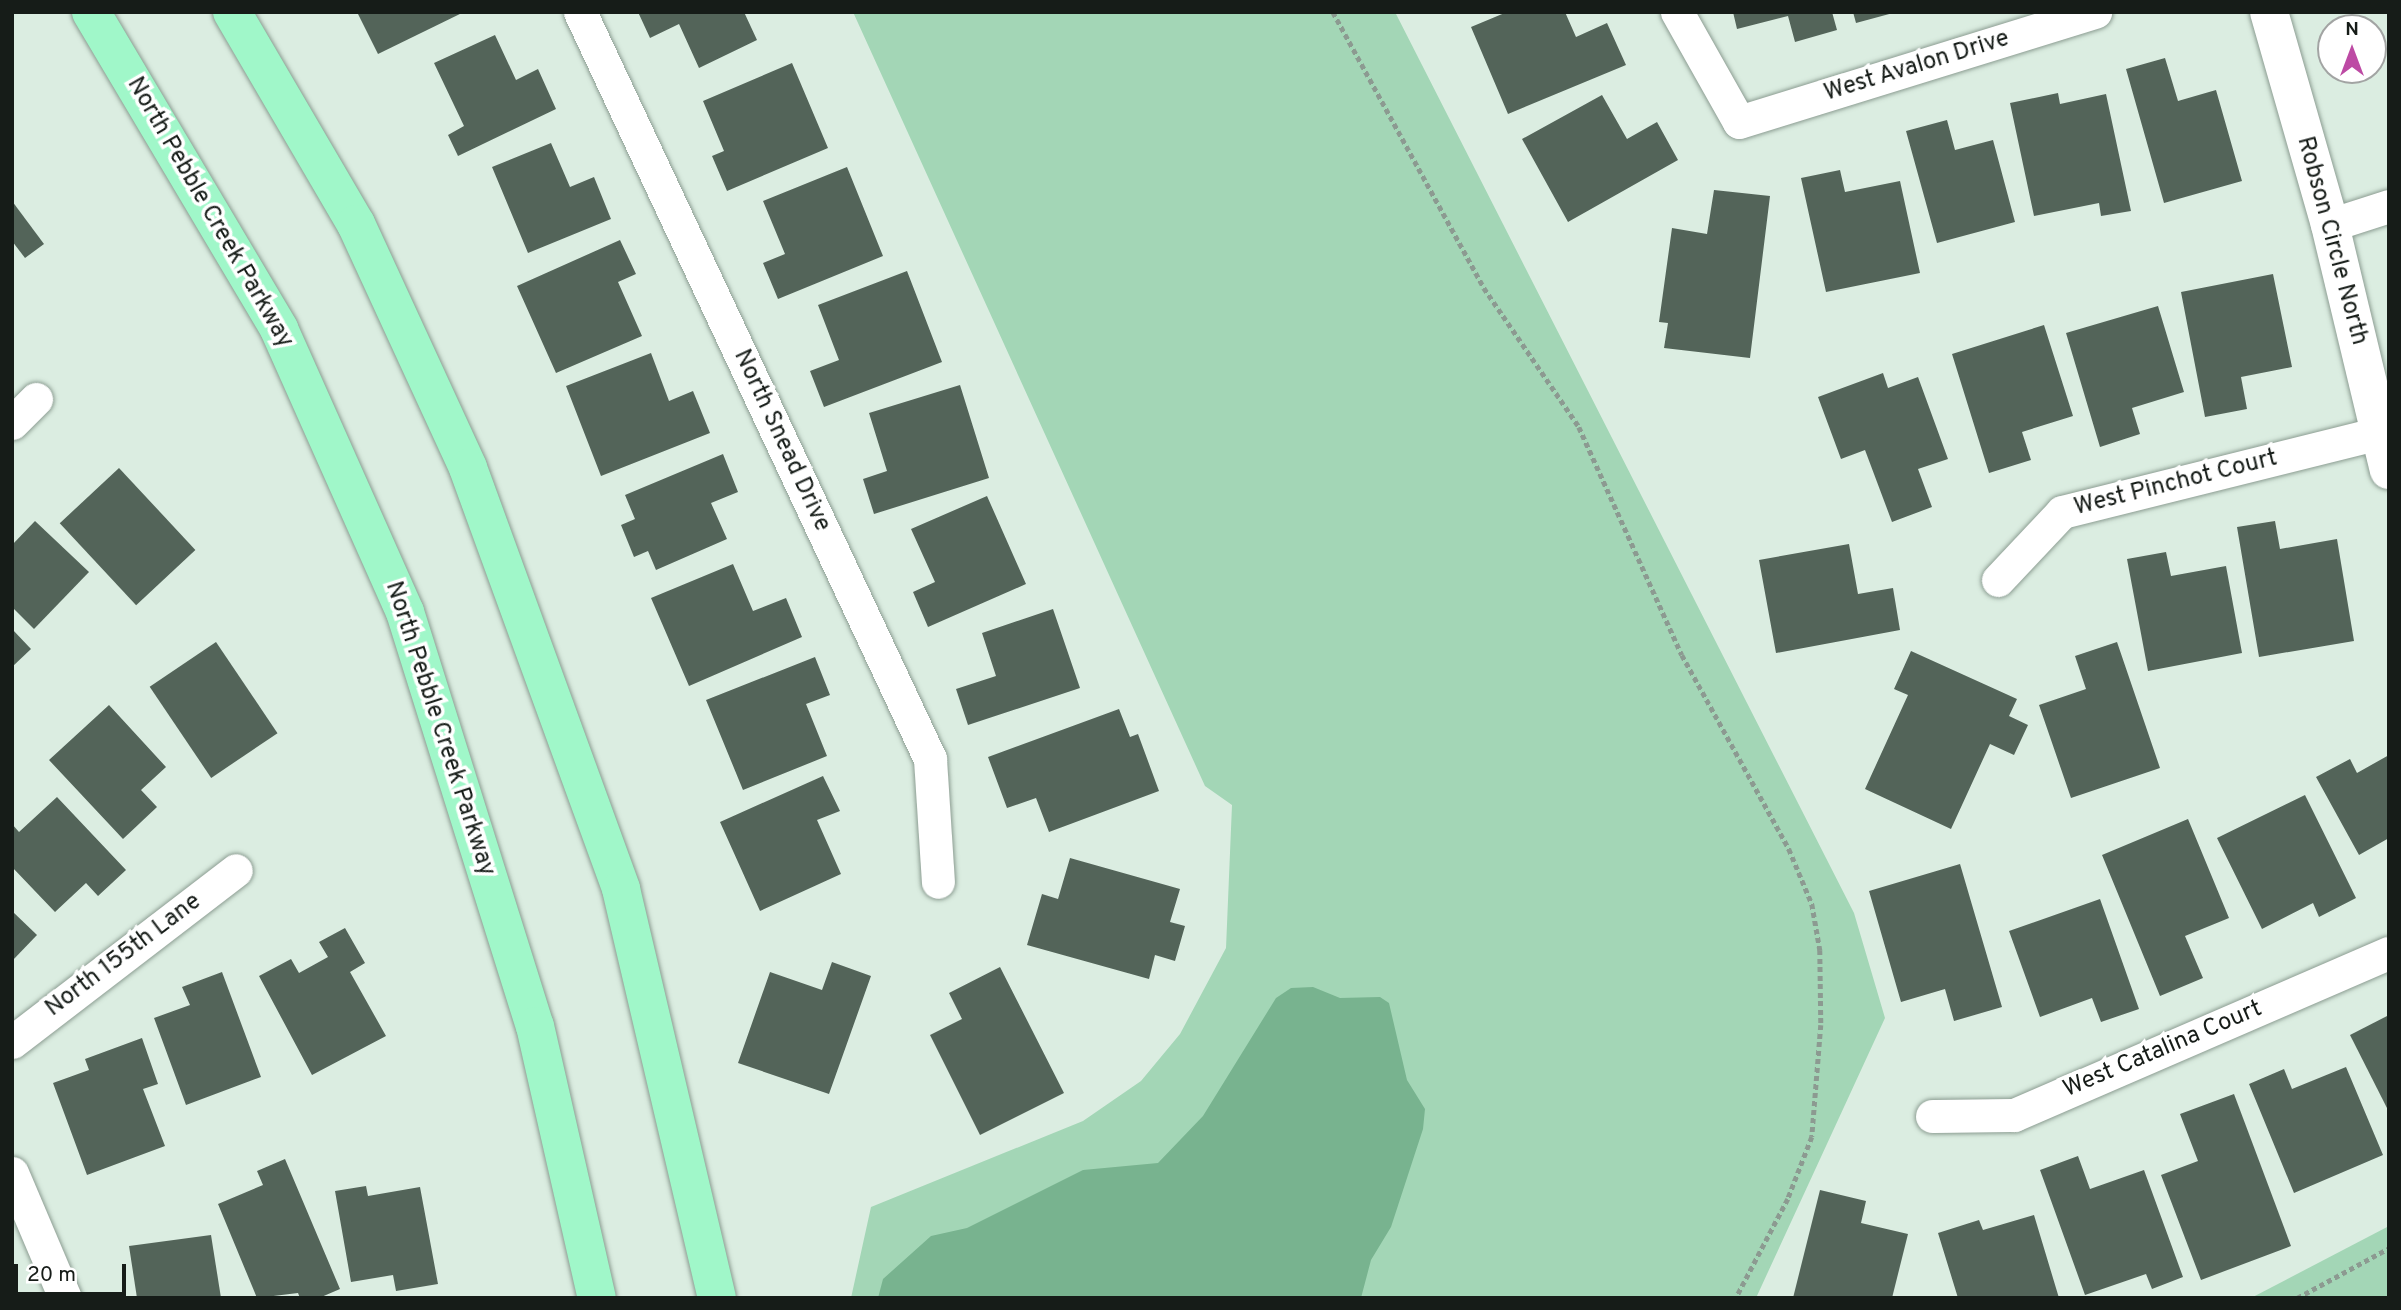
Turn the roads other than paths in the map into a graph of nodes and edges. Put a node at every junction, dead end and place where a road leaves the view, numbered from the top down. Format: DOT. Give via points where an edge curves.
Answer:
graph roads {
  1 [pos="91,12"];
  2 [pos="232,12"];
  3 [pos="580,12"];
  4 [pos="1677,12"];
  5 [pos="2095,12"];
  6 [pos="2269,12"];
  7 [pos="2389,206"];
  8 [pos="2329,225"];
  9 [pos="36,399"];
  10 [pos="12,423"];
  11 [pos="2379,433"];
  12 [pos="2389,470"];
  13 [pos="1998,580"];
  14 [pos="236,870"];
  15 [pos="938,882"];
  16 [pos="2389,953"];
  17 [pos="12,1042"];
  18 [pos="1932,1116"];
  19 [pos="12,1173"];
  20 [pos="65,1298"];
  21 [pos="597,1298"];
  22 [pos="717,1298"];
  1 -- 21 [label="main road, North Pebble Creek Parkway" via="279,329 405,612 535,1026"];
  2 -- 22 [label="main road" via="356,224 468,468 621,889"];
  3 -- 15 [label="street, North Snead Drive" via="930,759"];
  4 -- 5 [label="street, West Avalon Drive" via="1739,122"];
  6 -- 8 [label="street, Robson Circle North"];
  7 -- 8 [label="street"];
  8 -- 11 [label="street, Robson Circle North"];
  9 -- 10 [label="street"];
  11 -- 12 [label="street, Robson Circle North"];
  11 -- 13 [label="street, West Pinchot Court" via="2062,512"];
  14 -- 17 [label="street, North 155th Lane"];
  16 -- 18 [label="street, West Catalina Court" via="2014,1115"];
  19 -- 20 [label="street"];
}
